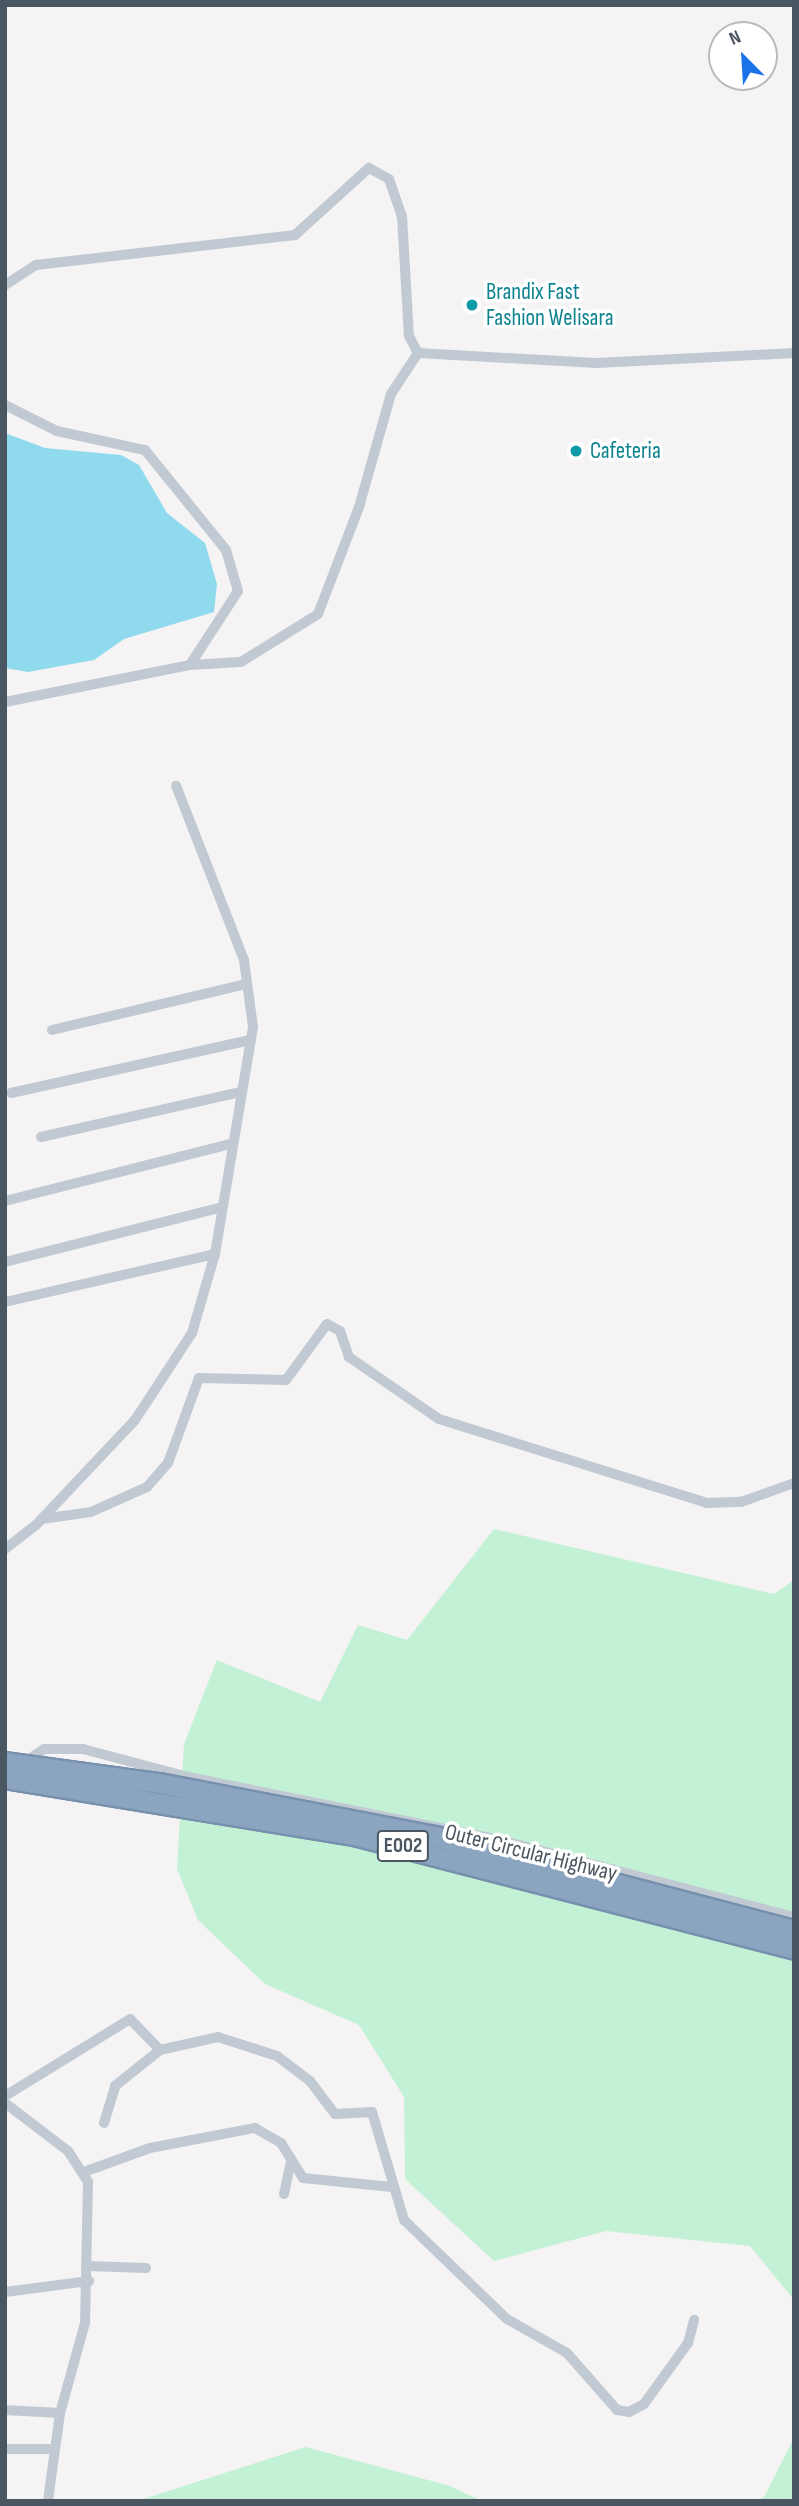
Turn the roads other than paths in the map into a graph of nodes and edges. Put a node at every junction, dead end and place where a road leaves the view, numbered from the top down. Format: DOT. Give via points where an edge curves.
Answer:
graph roads {
  1 [pos="5,285"];
  2 [pos="794,353"];
  3 [pos="418,354"];
  4 [pos="5,405"];
  5 [pos="190,665"];
  6 [pos="5,702"];
  7 [pos="176,786"];
  8 [pos="247,984"];
  9 [pos="52,1031"];
  10 [pos="251,1040"];
  11 [pos="241,1092"];
  12 [pos="11,1093"];
  13 [pos="41,1137"];
  14 [pos="231,1144"];
  15 [pos="5,1201"];
  16 [pos="218,1208"];
  17 [pos="215,1254"];
  18 [pos="5,1262"];
  19 [pos="5,1302"];
  20 [pos="794,1483"];
  21 [pos="42,1519"];
  22 [pos="5,1549"];
  23 [pos="5,1762"];
  24 [pos="5,1779"];
  25 [pos="794,1917"];
  26 [pos="794,1930"];
  27 [pos="794,1949"];
  28 [pos="160,2050"];
  29 [pos="5,2096"];
  30 [pos="5,2102"];
  31 [pos="104,2123"];
  32 [pos="291,2162"];
  33 [pos="84,2172"];
  34 [pos="392,2187"];
  35 [pos="284,2194"];
  36 [pos="89,2266"];
  37 [pos="146,2269"];
  38 [pos="89,2281"];
  39 [pos="5,2292"];
  40 [pos="694,2320"];
  41 [pos="5,2410"];
  42 [pos="60,2413"];
  43 [pos="5,2449"];
  44 [pos="54,2449"];
  45 [pos="48,2501"];
  1 -- 3 [label="street" via="36,265 295,235 369,168 389,179 402,216 409,336"];
  2 -- 3 [label="street" via="597,363"];
  3 -- 5 [label="street" via="391,394 359,507 318,614 241,662"];
  4 -- 5 [label="street" via="57,431 145,450 226,550 238,591"];
  5 -- 6 [label="street"];
  7 -- 8 [label="street" via="215,874"];
  8 -- 9 [label="street"];
  8 -- 10 [label="street"];
  10 -- 11 [label="street"];
  10 -- 12 [label="street"];
  11 -- 13 [label="street"];
  11 -- 14 [label="street"];
  14 -- 15 [label="street"];
  14 -- 16 [label="street"];
  16 -- 17 [label="street"];
  16 -- 18 [label="street"];
  17 -- 19 [label="street"];
  17 -- 21 [label="street" via="192,1333 135,1420"];
  20 -- 21 [label="street" via="741,1502 707,1503 439,1419 349,1357 340,1331 327,1324 286,1380 199,1378 168,1462 147,1487 91,1511"];
  21 -- 22 [label="street"];
  23 -- 26 [label="highway, Outer Circular Highway / E002, bridge" via="172,1786 435,1836"];
  24 -- 25 [label="street" via="30,1755 59,1746 82,1749 188,1777 503,1841"];
  24 -- 27 [label="highway, Outer Circular Highway / E002, bridge" via="354,1835"];
  28 -- 29 [label="street" via="130,2019"];
  28 -- 31 [label="street" via="115,2086"];
  28 -- 34 [label="street" via="209,2036 277,2056 310,2081 335,2114 372,2112"];
  30 -- 33 [label="street" via="68,2151"];
  32 -- 33 [label="street" via="271,2133 255,2128 150,2148"];
  32 -- 34 [label="street" via="297,2174 313,2181"];
  32 -- 35 [label="street"];
  33 -- 36 [label="street"];
  34 -- 40 [label="street" via="404,2220 507,2319 567,2353 623,2413 644,2404 688,2343"];
  36 -- 37 [label="street"];
  36 -- 38 [label="street"];
  38 -- 39 [label="street"];
  38 -- 42 [label="street" via="78,2360"];
  41 -- 42 [label="street"];
  42 -- 44 [label="street"];
  43 -- 44 [label="street"];
  44 -- 45 [label="street"];
}
